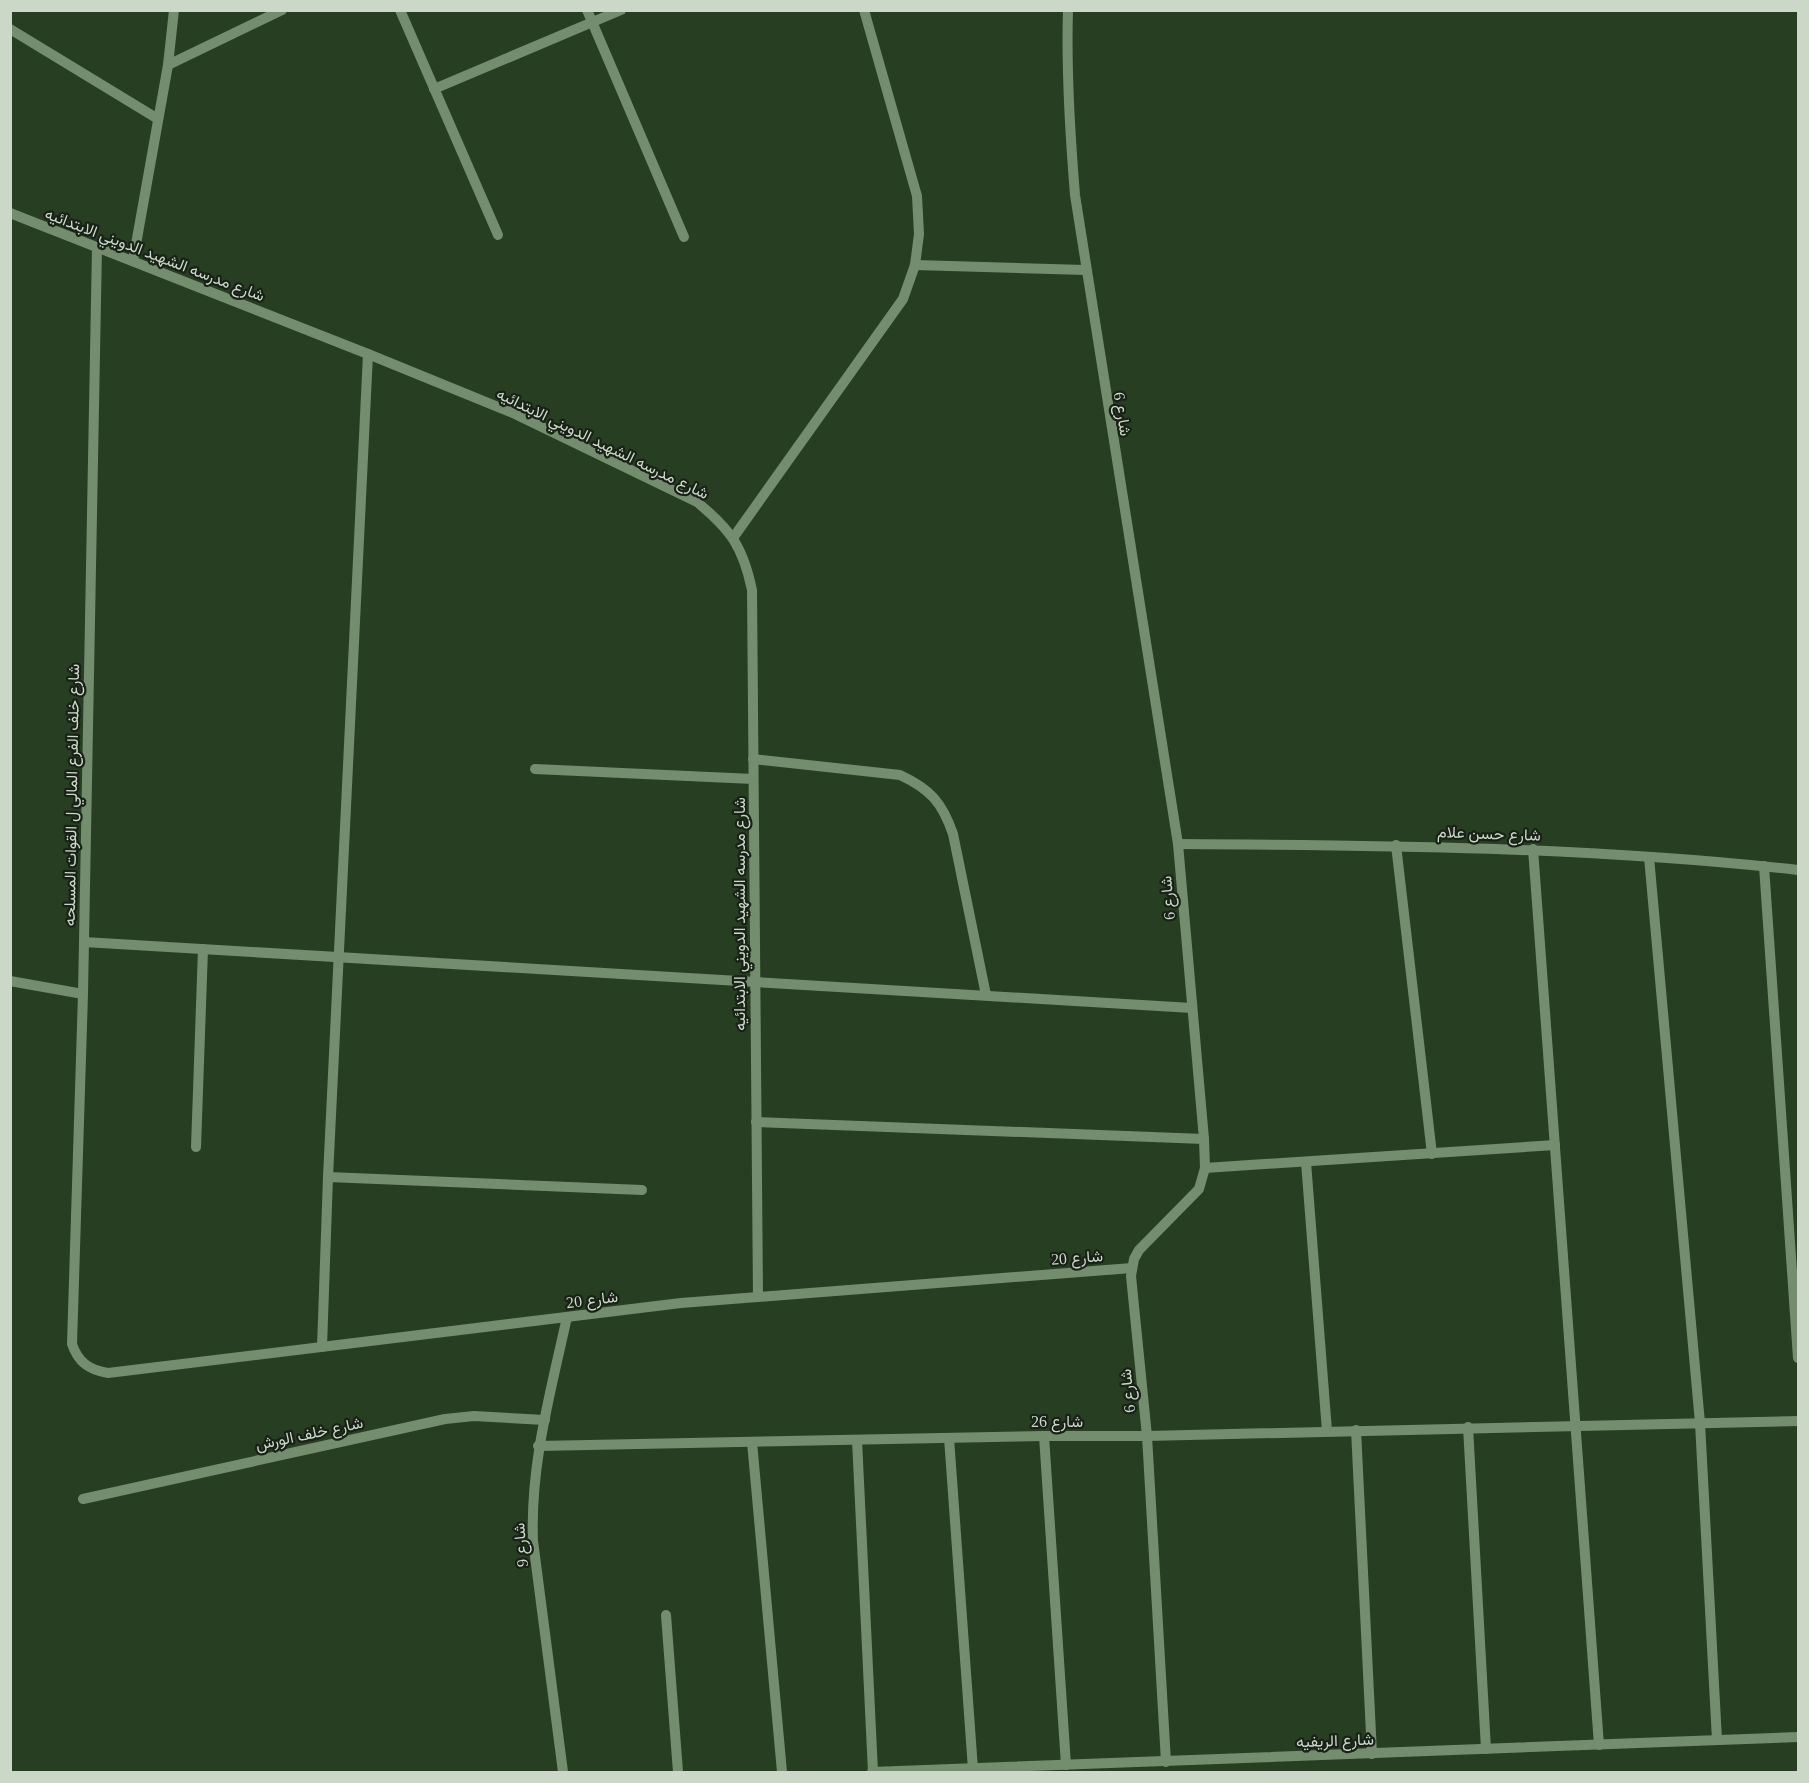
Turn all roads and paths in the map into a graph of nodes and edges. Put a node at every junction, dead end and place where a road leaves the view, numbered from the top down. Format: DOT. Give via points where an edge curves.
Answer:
graph roads {
  1 [pos="174,10"];
  2 [pos="282,10"];
  3 [pos="400,10"];
  4 [pos="587,10"];
  5 [pos="621,10"];
  6 [pos="864,10"];
  7 [pos="1068,10"];
  8 [pos="592,22"];
  9 [pos="10,29"];
  10 [pos="168,65"];
  11 [pos="434,89"];
  12 [pos="158,119"];
  13 [pos="10,213"];
  14 [pos="498,235"];
  15 [pos="684,237"];
  16 [pos="97,247"];
  17 [pos="133,261"];
  18 [pos="915,265"];
  19 [pos="1085,270"];
  20 [pos="368,354"];
  21 [pos="733,538"];
  22 [pos="753,759"];
  23 [pos="535,769"];
  24 [pos="753,778"];
  25 [pos="1178,844"];
  26 [pos="1396,845"];
  27 [pos="1533,849"];
  28 [pos="1648,857"];
  29 [pos="1764,866"];
  30 [pos="1798,870"];
  31 [pos="84,942"];
  32 [pos="203,949"];
  33 [pos="339,957"];
  34 [pos="10,981"];
  35 [pos="755,981"];
  36 [pos="82,994"];
  37 [pos="986,996"];
  38 [pos="1192,1008"];
  39 [pos="756,1122"];
  40 [pos="1204,1139"];
  41 [pos="1555,1145"];
  42 [pos="196,1147"];
  43 [pos="1432,1154"];
  44 [pos="1306,1162"];
  45 [pos="1205,1168"];
  46 [pos="328,1177"];
  47 [pos="642,1190"];
  48 [pos="1132,1268"];
  49 [pos="758,1297"];
  50 [pos="567,1317"];
  51 [pos="72,1344"];
  52 [pos="321,1347"];
  53 [pos="1798,1358"];
  54 [pos="544,1420"];
  55 [pos="1798,1421"];
  56 [pos="1700,1423"];
  57 [pos="1576,1426"];
  58 [pos="1468,1428"];
  59 [pos="1356,1430"];
  60 [pos="1327,1431"];
  61 [pos="1044,1436"];
  62 [pos="1147,1436"];
  63 [pos="949,1438"];
  64 [pos="856,1440"];
  65 [pos="752,1442"];
  66 [pos="538,1446"];
  67 [pos="82,1498"];
  68 [pos="666,1615"];
  69 [pos="1798,1737"];
  70 [pos="1717,1740"];
  71 [pos="1599,1745"];
  72 [pos="1486,1749"];
  73 [pos="1372,1754"];
  74 [pos="1166,1762"];
  75 [pos="1066,1765"];
  76 [pos="974,1769"];
  77 [pos="872,1772"];
  78 [pos="563,1773"];
  79 [pos="678,1773"];
  80 [pos="782,1773"];
  1 -- 10 [label="street"];
  2 -- 10 [label="street"];
  3 -- 11 [label="street"];
  4 -- 8 [label="street"];
  5 -- 8 [label="street"];
  6 -- 18 [label="street" via="917,196 919,234"];
  7 -- 19 [label="street, شارع 6" via="1068,121"];
  8 -- 11 [label="street"];
  8 -- 15 [label="street"];
  9 -- 12 [label="street"];
  10 -- 12 [label="street"];
  11 -- 14 [label="street"];
  12 -- 17 [label="street"];
  13 -- 16 [label="street, شارع مدرسه الشهيد الدويني الابتدائيه"];
  16 -- 17 [label="street, شارع مدرسه الشهيد الدويني الابتدائيه"];
  16 -- 31 [label="street, شارع خلف الفرع المالي ل القوات المسلحه"];
  17 -- 20 [label="street, شارع مدرسه الشهيد الدويني الابتدائيه"];
  18 -- 19 [label="street"];
  18 -- 21 [label="street" via="903,299"];
  19 -- 25 [label="street, شارع 6"];
  20 -- 21 [label="street, شارع مدرسه الشهيد الدويني الابتدائيه" via="513,413 697,502"];
  20 -- 33 [label="street"];
  21 -- 22 [label="street, شارع مدرسه الشهيد الدويني الابتدائيه" via="746,563 752,590"];
  22 -- 24 [label="street, شارع مدرسه الشهيد الدويني الابتدائيه"];
  22 -- 37 [label="street" via="900,775 934,797 953,834"];
  23 -- 24 [label="street"];
  24 -- 35 [label="street, شارع مدرسه الشهيد الدويني الابتدائيه"];
  25 -- 26 [label="street, شارع حسن علام"];
  25 -- 38 [label="street, شارع 6"];
  26 -- 27 [label="street, شارع حسن علام"];
  26 -- 43 [label="street"];
  27 -- 28 [label="street, شارع حسن علام"];
  27 -- 41 [label="street"];
  28 -- 29 [label="street, شارع حسن علام"];
  28 -- 56 [label="street"];
  29 -- 30 [label="street, شارع حسن علام"];
  29 -- 53 [label="street"];
  31 -- 32 [label="street"];
  31 -- 36 [label="street, شارع خلف الفرع المالي ل القوات المسلحه"];
  32 -- 33 [label="street"];
  32 -- 42 [label="street"];
  33 -- 35 [label="street"];
  33 -- 46 [label="street"];
  34 -- 36 [label="street"];
  35 -- 37 [label="street"];
  35 -- 39 [label="street, شارع مدرسه الشهيد الدويني الابتدائيه"];
  36 -- 51 [label="street, شارع خلف الفرع المالي ل القوات المسلحه"];
  37 -- 38 [label="street"];
  38 -- 40 [label="street, شارع 6"];
  39 -- 40 [label="street"];
  39 -- 49 [label="street, شارع مدرسه الشهيد الدويني الابتدائيه"];
  40 -- 45 [label="street, شارع 6"];
  41 -- 43 [label="street"];
  41 -- 57 [label="street"];
  43 -- 44 [label="street"];
  44 -- 45 [label="street"];
  44 -- 60 [label="street"];
  45 -- 48 [label="street, شارع 6" via="1199,1189 1139,1250"];
  46 -- 47 [label="street"];
  46 -- 52 [label="street"];
  48 -- 49 [label="street, شارع 20"];
  48 -- 62 [label="street, شارع 6"];
  49 -- 50 [label="street, شارع 20"];
  50 -- 52 [label="street, شارع 20"];
  50 -- 54 [label="street, شارع 9"];
  51 -- 52 [label="street, شارع 20" via="85,1365 108,1373"];
  54 -- 66 [label="street, شارع 9"];
  54 -- 67 [label="street, شارع خلف الورش" via="474,1416 445,1419"];
  55 -- 56 [label="street, شارع 26"];
  56 -- 57 [label="street, شارع 26"];
  56 -- 70 [label="street"];
  57 -- 58 [label="street, شارع 26"];
  57 -- 71 [label="street"];
  58 -- 59 [label="street, شارع 26"];
  58 -- 72 [label="street"];
  59 -- 60 [label="street, شارع 26"];
  59 -- 73 [label="street"];
  60 -- 62 [label="street, شارع 26"];
  61 -- 62 [label="street, شارع 26"];
  61 -- 63 [label="street, شارع 26"];
  61 -- 75 [label="street"];
  62 -- 74 [label="street, شارع 6"];
  63 -- 64 [label="street, شارع 26"];
  63 -- 76 [label="street"];
  64 -- 65 [label="street, شارع 26"];
  64 -- 77 [label="street"];
  65 -- 66 [label="street, شارع 26"];
  65 -- 80 [label="street"];
  66 -- 78 [label="street, شارع 9" via="533,1541"];
  68 -- 79 [label="street"];
  69 -- 70 [label="street, شارع الريفيه"];
  70 -- 71 [label="street, شارع الريفيه"];
  71 -- 72 [label="street, شارع الريفيه"];
  72 -- 73 [label="street, شارع الريفيه"];
  73 -- 74 [label="street, شارع الريفيه"];
  74 -- 75 [label="street, شارع الريفيه"];
  75 -- 76 [label="street, شارع الريفيه"];
  76 -- 77 [label="street, شارع الريفيه"];
}
